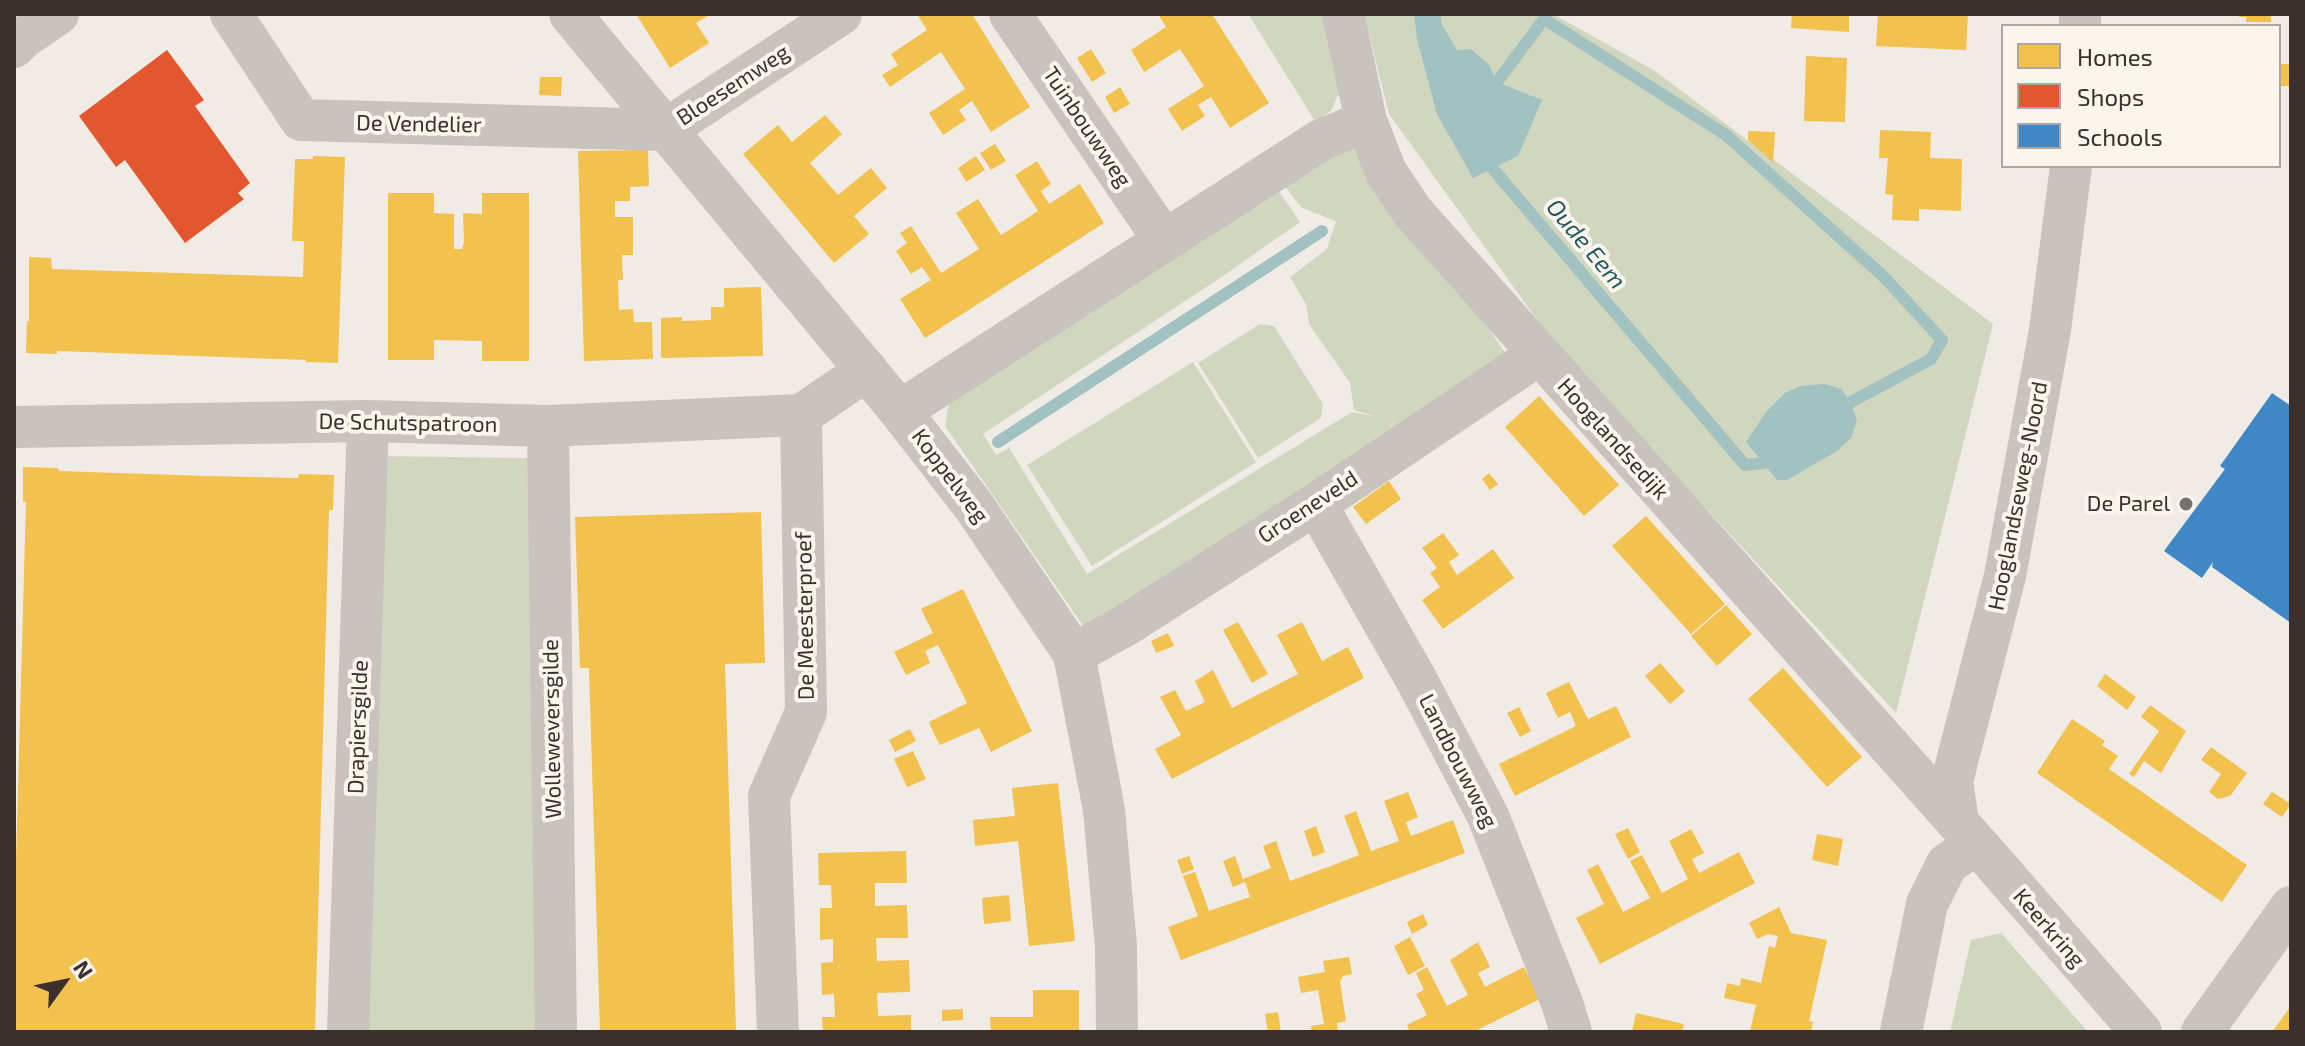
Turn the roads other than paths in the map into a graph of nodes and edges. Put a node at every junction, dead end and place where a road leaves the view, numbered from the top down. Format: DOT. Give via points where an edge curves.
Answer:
graph roads {
  1 [pos="58,14"];
  2 [pos="231,14"];
  3 [pos="570,14"];
  4 [pos="841,14"];
  5 [pos="1010,14"];
  6 [pos="1343,14"];
  7 [pos="14,47"];
  8 [pos="1366,121"];
  9 [pos="665,130"];
  10 [pos="2071,168"];
  11 [pos="1164,240"];
  12 [pos="1538,355"];
  13 [pos="867,370"];
  14 [pos="900,411"];
  15 [pos="801,415"];
  16 [pos="368,421"];
  17 [pos="548,426"];
  18 [pos="14,427"];
  19 [pos="1316,504"];
  20 [pos="1074,654"];
  21 [pos="1967,833"];
  22 [pos="2291,907"];
  23 [pos="348,1032"];
  24 [pos="556,1032"];
  25 [pos="778,1032"];
  26 [pos="1117,1032"];
  27 [pos="1571,1032"];
  28 [pos="1901,1032"];
  29 [pos="2141,1032"];
  30 [pos="2202,1032"];
  1 -- 7 [label="street"];
  2 -- 9 [label="street, De Vendelier" via="301,120"];
  3 -- 9 [label="street, Koppelweg"];
  4 -- 9 [label="street, Bloesemweg"];
  5 -- 11 [label="street, Tuinbouwweg"];
  6 -- 8 [label="street, Hooglandsedijk"];
  8 -- 11 [label="street" via="1321,140"];
  8 -- 12 [label="street, Hooglandsedijk" via="1386,172 1412,211"];
  9 -- 13 [label="street, Koppelweg"];
  10 -- 21 [label="street, Hooglandseweg-Noord" via="2050,330 2005,576 1952,781"];
  11 -- 14 [label="street"];
  12 -- 19 [label="street, Groeneveld"];
  12 -- 21 [label="street, Hooglandsedijk"];
  13 -- 14 [label="street, Koppelweg"];
  13 -- 15 [label="street"];
  14 -- 20 [label="street, Koppelweg" via="973,505"];
  15 -- 17 [label="street, De Schutspatroon"];
  15 -- 25 [label="street, De Meesterproef" via="806,712 769,796"];
  16 -- 17 [label="street, De Schutspatroon"];
  16 -- 18 [label="street, De Schutspatroon"];
  16 -- 23 [label="street, Drapiersgilde"];
  17 -- 24 [label="street, Wolleweversgilde"];
  19 -- 20 [label="street, Groeneveld"];
  19 -- 27 [label="street, Landbouwweg" via="1488,816"];
  20 -- 26 [label="street, Koppelweg" via="1104,810"];
  21 -- 28 [label="street" via="1927,904"];
  21 -- 29 [label="street, Keerkring"];
  22 -- 30 [label="street"];
}
